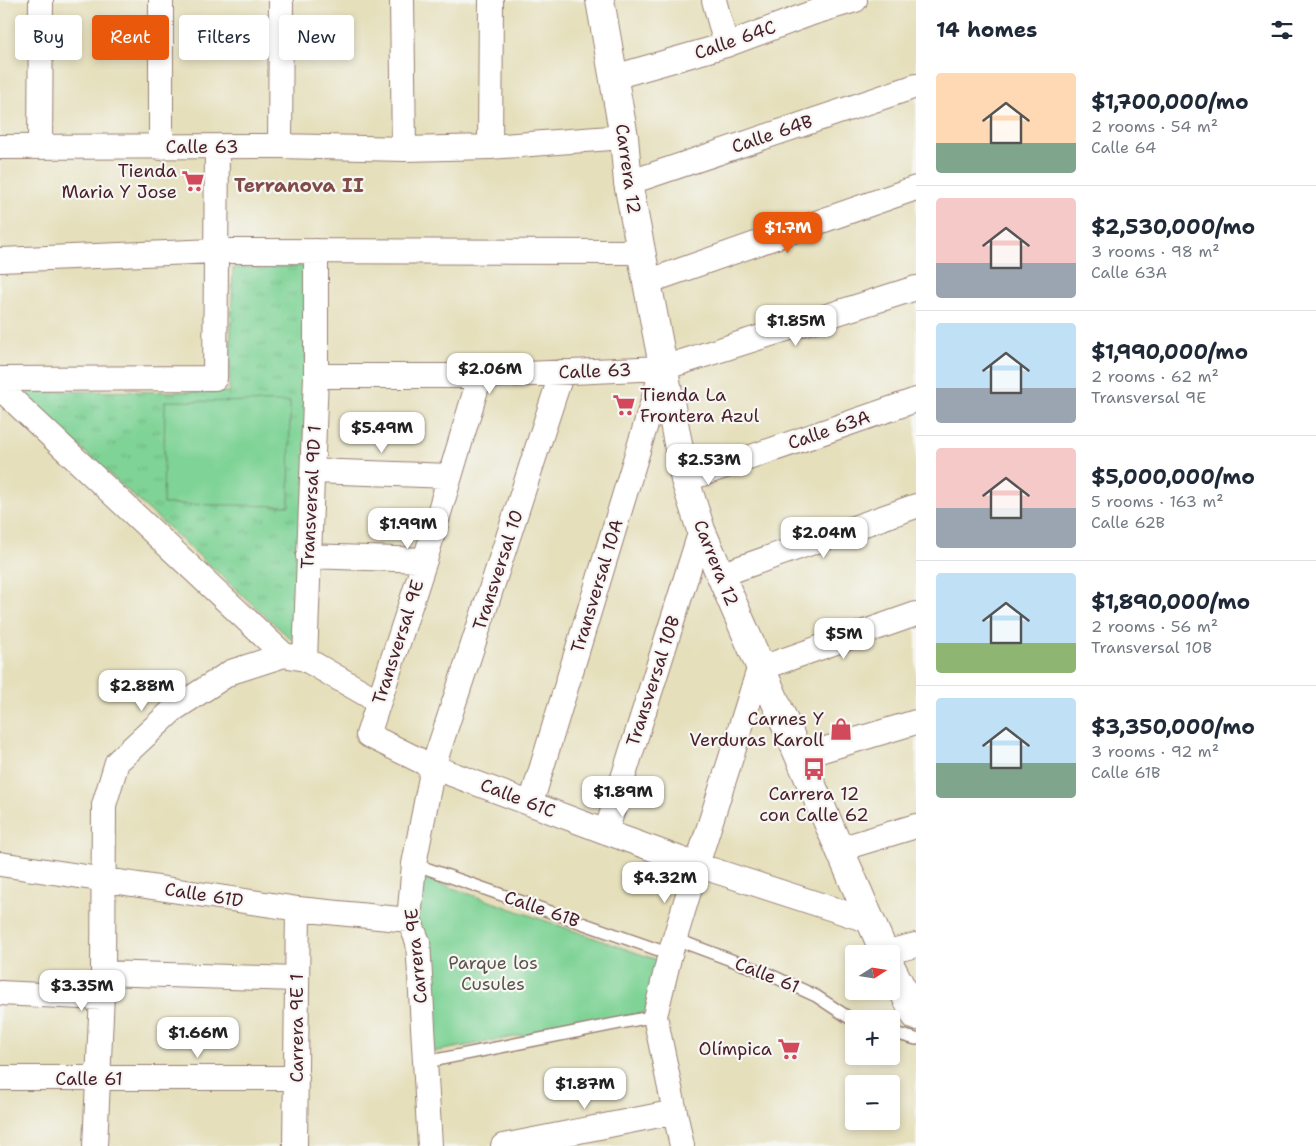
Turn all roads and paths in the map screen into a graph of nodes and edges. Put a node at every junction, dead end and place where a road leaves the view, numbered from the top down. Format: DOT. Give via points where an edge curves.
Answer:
graph roads {
  1 [pos="41,0"];
  2 [pos="162,0"];
  3 [pos="281,0"];
  4 [pos="402,0"];
  5 [pos="491,0"];
  6 [pos="600,0"];
  7 [pos="714,0"];
  8 [pos="855,0"];
  9 [pos="811,6"];
  10 [pos="726,45"];
  11 [pos="614,77"];
  12 [pos="916,86"];
  13 [pos="624,137"];
  14 [pos="280,146"];
  15 [pos="0,147"];
  16 [pos="40,147"];
  17 [pos="490,147"];
  18 [pos="161,148"];
  19 [pos="217,148"];
  20 [pos="404,149"];
  21 [pos="628,183"];
  22 [pos="916,188"];
  23 [pos="215,251"];
  24 [pos="316,251"];
  25 [pos="642,252"];
  26 [pos="0,260"];
  27 [pos="647,282"];
  28 [pos="916,288"];
  29 [pos="663,368"];
  30 [pos="562,372"];
  31 [pos="316,376"];
  32 [pos="480,376"];
  33 [pos="0,379"];
  34 [pos="0,388"];
  35 [pos="916,400"];
  36 [pos="313,470"];
  37 [pos="450,476"];
  38 [pos="685,480"];
  39 [pos="916,506"];
  40 [pos="701,530"];
  41 [pos="308,556"];
  42 [pos="425,560"];
  43 [pos="720,575"];
  44 [pos="916,614"];
  45 [pos="295,657"];
  46 [pos="759,669"];
  47 [pos="378,701"];
  48 [pos="916,722"];
  49 [pos="368,735"];
  50 [pos="799,757"];
  51 [pos="433,767"];
  52 [pos="531,802"];
  53 [pos="916,826"];
  54 [pos="606,832"];
  55 [pos="840,849"];
  56 [pos="0,864"];
  57 [pos="414,864"];
  58 [pos="696,865"];
  59 [pos="103,880"];
  60 [pos="298,909"];
  61 [pos="409,920"];
  62 [pos="870,921"];
  63 [pos="881,945"];
  64 [pos="672,946"];
  65 [pos="916,946"];
  66 [pos="900,950"];
  67 [pos="103,973"];
  68 [pos="297,980"];
  69 [pos="900,985"];
  70 [pos="0,993"];
  71 [pos="102,998"];
  72 [pos="845,1015"];
  73 [pos="655,1016"];
  74 [pos="916,1016"];
  75 [pos="900,1035"];
  76 [pos="916,1039"];
  77 [pos="426,1062"];
  78 [pos="0,1078"];
  79 [pos="297,1078"];
  80 [pos="99,1079"];
  81 [pos="675,1112"];
  82 [pos="95,1146"];
  83 [pos="295,1146"];
  84 [pos="430,1146"];
  85 [pos="503,1146"];
  86 [pos="682,1146"];
  1 -- 16 [label="street"];
  2 -- 18 [label="street"];
  3 -- 14 [label="street"];
  4 -- 20 [label="street"];
  5 -- 17 [label="street"];
  6 -- 11 [label="main road, Carrera 12"];
  7 -- 10 [label="street"];
  8 -- 9 [label="street, Calle 64C"];
  9 -- 10 [label="street, Calle 64C"];
  10 -- 11 [label="street, Calle 64C"];
  11 -- 13 [label="main road, Carrera 12"];
  12 -- 21 [label="street, Calle 64B"];
  13 -- 17 [label="street, Calle 63"];
  13 -- 21 [label="main road, Carrera 12"];
  14 -- 19 [label="street, Calle 63"];
  14 -- 20 [label="street, Calle 63"];
  15 -- 16 [label="street, Calle 63"];
  16 -- 18 [label="street, Calle 63"];
  17 -- 20 [label="street, Calle 63"];
  18 -- 19 [label="street, Calle 63"];
  19 -- 23 [label="street"];
  21 -- 25 [label="main road, Carrera 12"];
  22 -- 27 [label="street"];
  23 -- 24 [label="street"];
  23 -- 26 [label="street"];
  23 -- 33 [label="street" via="215,378"];
  24 -- 25 [label="street"];
  24 -- 31 [label="street, Transversal 9D 1"];
  25 -- 27 [label="main road, Carrera 12"];
  27 -- 29 [label="main road, Carrera 12"];
  28 -- 29 [label="street, Calle 63"];
  29 -- 30 [label="street, Calle 63"];
  29 -- 38 [label="main road, Carrera 12"];
  29 -- 52 [label="street, Transversal 10A"];
  30 -- 32 [label="street, Calle 63"];
  30 -- 51 [label="street, Transversal 10"];
  31 -- 32 [label="street, Calle 63"];
  31 -- 36 [label="street, Transversal 9D 1"];
  32 -- 37 [label="street, Transversal 9E"];
  34 -- 45 [label="street"];
  35 -- 38 [label="street, Calle 63A"];
  36 -- 37 [label="street"];
  36 -- 41 [label="street, Transversal 9D 1"];
  37 -- 42 [label="street, Transversal 9E"];
  38 -- 40 [label="main road, Carrera 12"];
  39 -- 43 [label="street"];
  40 -- 43 [label="main road, Carrera 12"];
  40 -- 54 [label="street, Transversal 10B"];
  41 -- 42 [label="street"];
  41 -- 45 [label="street, Transversal 9D 1"];
  42 -- 47 [label="street, Transversal 9E"];
  43 -- 46 [label="main road, Carrera 12"];
  44 -- 46 [label="street"];
  45 -- 47 [label="street"];
  45 -- 59 [label="street" via="231,672 174,709 117,762 104,805"];
  46 -- 50 [label="main road, Carrera 12"];
  46 -- 58 [label="street"];
  47 -- 49 [label="street, Transversal 9E"];
  48 -- 50 [label="street"];
  49 -- 51 [label="street, Calle 61C"];
  50 -- 55 [label="main road, Carrera 12"];
  51 -- 52 [label="street, Calle 61C"];
  51 -- 57 [label="street, Carrera 9E"];
  52 -- 54 [label="street, Calle 61C"];
  53 -- 55 [label="street"];
  54 -- 58 [label="street, Calle 61C"];
  55 -- 62 [label="main road, Carrera 12"];
  56 -- 59 [label="street, Calle 61D"];
  57 -- 61 [label="street, Carrera 9E"];
  57 -- 64 [label="lane, Calle 61B"];
  58 -- 62 [label="street, Calle 61C"];
  58 -- 64 [label="street"];
  59 -- 60 [label="street, Calle 61D"];
  59 -- 67 [label="street"];
  60 -- 61 [label="street, Calle 61D"];
  60 -- 68 [label="street, Carrera 9E 1"];
  61 -- 77 [label="street, Carrera 9E" via="418,942"];
  62 -- 63 [label="main road, Carrera 12"];
  64 -- 72 [label="lane, Calle 61" via="766,973 816,996"];
  64 -- 73 [label="street"];
  65 -- 66 [label="street"];
  67 -- 68 [label="street"];
  67 -- 71 [label="street"];
  68 -- 79 [label="street, Carrera 9E 1"];
  69 -- 74 [label="main road"];
  70 -- 71 [label="street"];
  71 -- 80 [label="street"];
  73 -- 77 [label="lane"];
  73 -- 81 [label="street"];
  75 -- 76 [label="lane"];
  77 -- 84 [label="street, Carrera 9E"];
  78 -- 80 [label="street, Calle 61"];
  79 -- 80 [label="street, Calle 61"];
  79 -- 83 [label="street, Carrera 9E 1"];
  80 -- 82 [label="street"];
  81 -- 85 [label="street"];
  81 -- 86 [label="street"];
}
